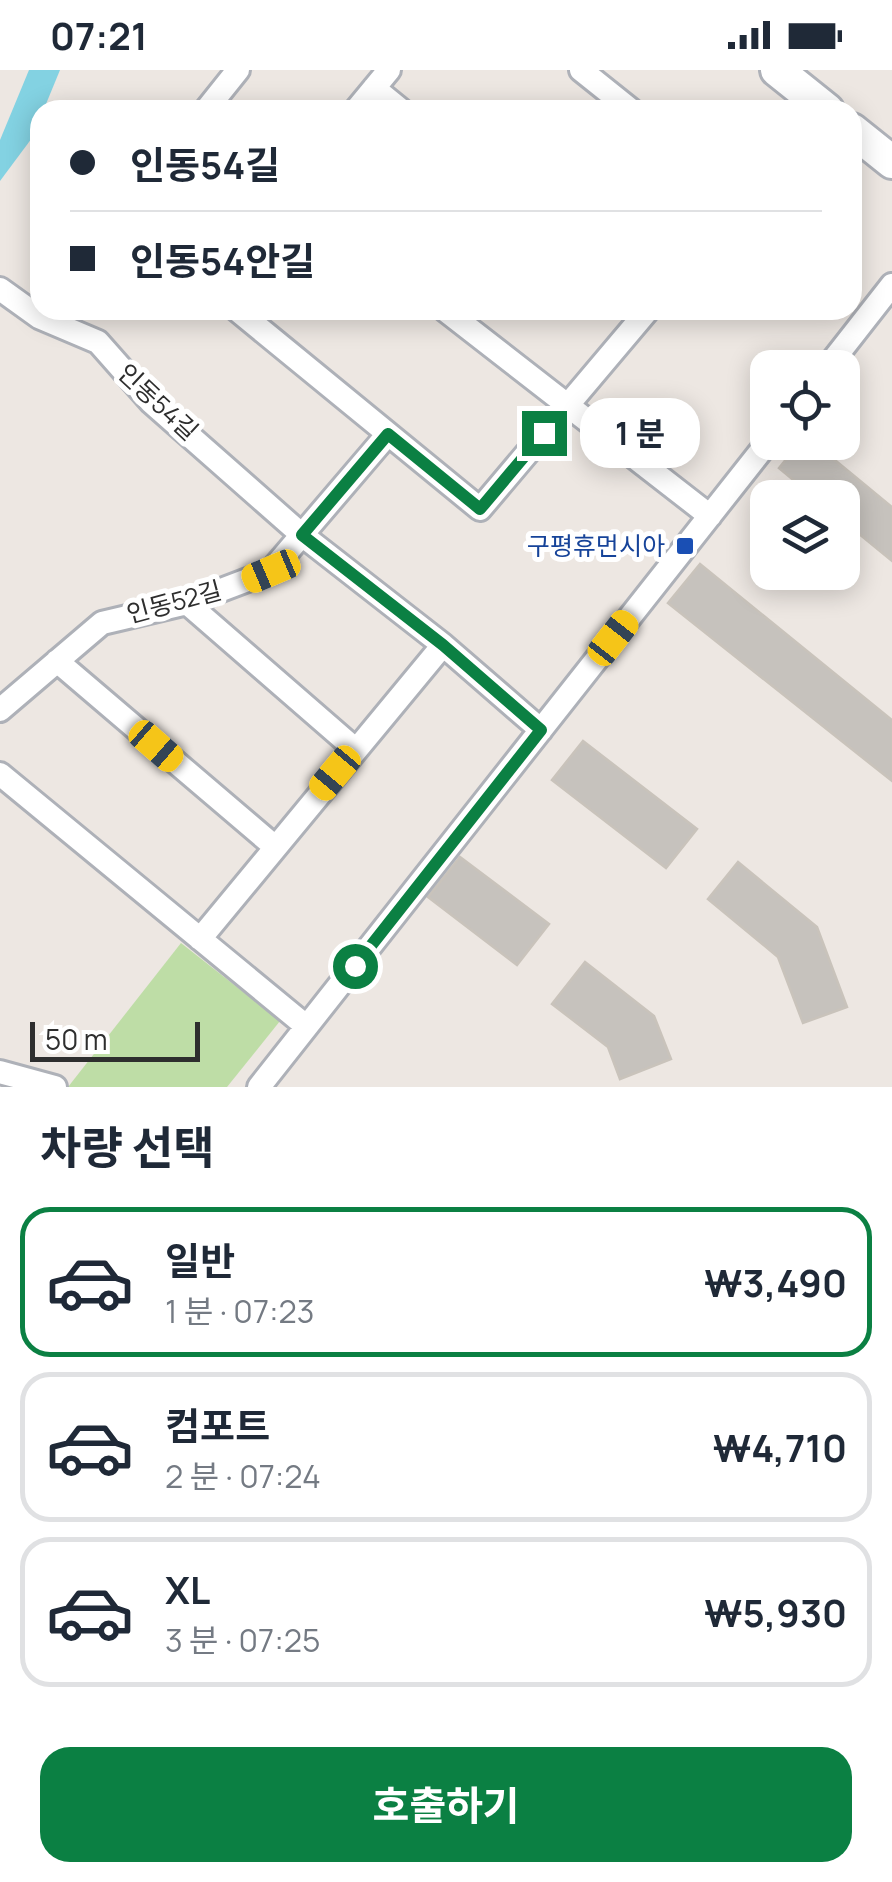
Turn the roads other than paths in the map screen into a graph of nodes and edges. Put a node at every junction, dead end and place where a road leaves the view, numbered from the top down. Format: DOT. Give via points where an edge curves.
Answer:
graph roads {
  1 [pos="582,70"];
  2 [pos="777,70"];
  3 [pos="235,71"];
  4 [pos="381,79"];
  5 [pos="213,100"];
  6 [pos="364,100"];
  7 [pos="619,100"];
  8 [pos="814,100"];
  9 [pos="862,138"];
  10 [pos="892,162"];
  11 [pos="892,285"];
  12 [pos="0,289"];
  13 [pos="30,307"];
  14 [pos="54,320"];
  15 [pos="248,320"];
  16 [pos="457,320"];
  17 [pos="640,320"];
  18 [pos="841,350"];
  19 [pos="566,408"];
  20 [pos="388,434"];
  21 [pos="754,460"];
  22 [pos="710,516"];
  23 [pos="302,535"];
  24 [pos="188,603"];
  25 [pos="443,645"];
  26 [pos="57,661"];
  27 [pos="0,710"];
  28 [pos="541,730"];
  29 [pos="355,749"];
  30 [pos="0,774"];
  31 [pos="274,846"];
  32 [pos="200,939"];
  33 [pos="306,1026"];
  34 [pos="0,1072"];
  35 [pos="55,1087"];
  36 [pos="259,1087"];
  1 -- 7 [label="street"];
  2 -- 8 [label="main road"];
  3 -- 5 [label="street"];
  4 -- 6 [label="street"];
  9 -- 10 [label="main road"];
  11 -- 18 [label="street"];
  12 -- 13 [label="street, 인동54길"];
  14 -- 23 [label="street, 인동54길" via="98,342 151,402"];
  15 -- 20 [label="street"];
  16 -- 19 [label="street"];
  17 -- 19 [label="street"];
  19 -- 20 [label="street" via="480,509"];
  19 -- 22 [label="street"];
  20 -- 23 [label="street"];
  21 -- 22 [label="street"];
  22 -- 28 [label="street"];
  23 -- 24 [label="street, 인동52길" via="271,571"];
  23 -- 25 [label="street, 인동54길"];
  24 -- 26 [label="street, 인동52길" via="102,623"];
  24 -- 29 [label="street"];
  25 -- 28 [label="street, 인동54길"];
  25 -- 29 [label="street"];
  26 -- 27 [label="street, 인동52길"];
  26 -- 31 [label="street"];
  28 -- 33 [label="street"];
  29 -- 31 [label="street"];
  30 -- 32 [label="street"];
  31 -- 32 [label="street"];
  32 -- 33 [label="street"];
  33 -- 36 [label="street"];
  34 -- 35 [label="street"];
}
